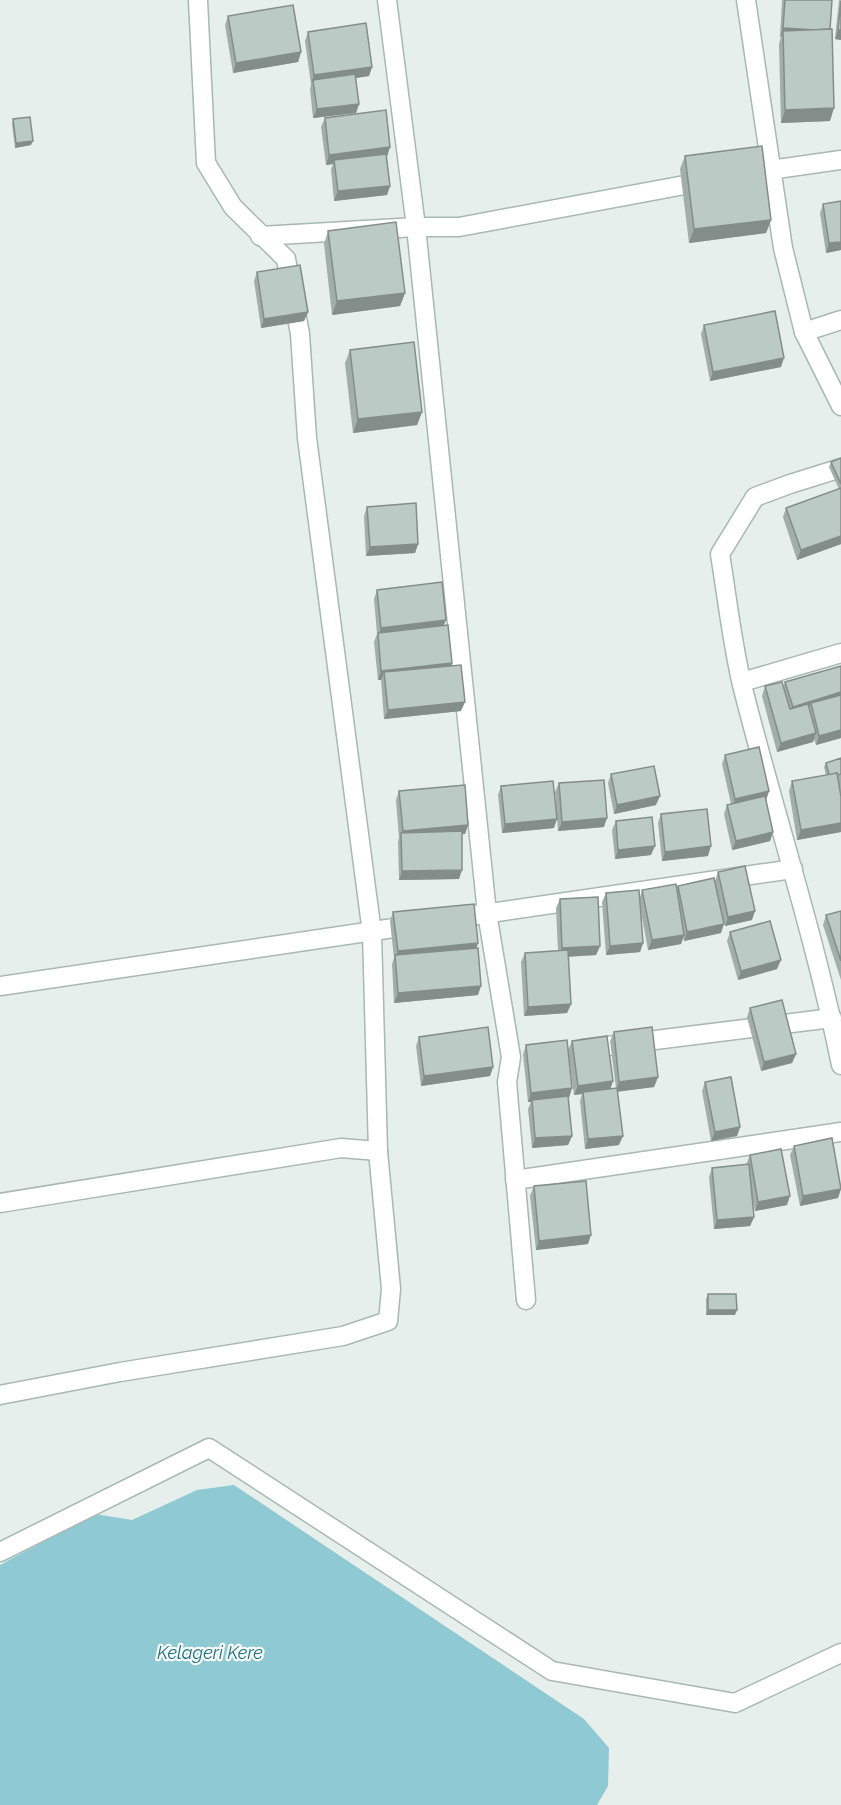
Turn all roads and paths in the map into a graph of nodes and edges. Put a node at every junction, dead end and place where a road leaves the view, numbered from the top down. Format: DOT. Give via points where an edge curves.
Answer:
graph roads {
  1 [pos="198,0"];
  2 [pos="387,0"];
  3 [pos="746,0"];
  4 [pos="841,160"];
  5 [pos="771,169"];
  6 [pos="416,227"];
  7 [pos="261,236"];
  8 [pos="841,320"];
  9 [pos="804,332"];
  10 [pos="841,406"];
  11 [pos="841,468"];
  12 [pos="841,653"];
  13 [pos="742,682"];
  14 [pos="793,869"];
  15 [pos="487,913"];
  16 [pos="464,917"];
  17 [pos="429,923"];
  18 [pos="372,933"];
  19 [pos="0,986"];
  20 [pos="832,1018"];
  21 [pos="571,1050"];
  22 [pos="841,1065"];
  23 [pos="841,1132"];
  24 [pos="378,1151"];
  25 [pos="515,1180"];
  26 [pos="0,1203"];
  27 [pos="526,1300"];
  28 [pos="0,1395"];
  29 [pos="0,1552"];
  30 [pos="841,1653"];
  1 -- 7 [label="street" via="206,163 233,207"];
  2 -- 6 [label="street"];
  3 -- 5 [label="street"];
  4 -- 5 [label="street"];
  5 -- 6 [label="street" via="459,227"];
  5 -- 9 [label="street" via="783,248"];
  6 -- 7 [label="street"];
  6 -- 15 [label="street"];
  7 -- 18 [label="street" via="286,259 300,334 307,438"];
  8 -- 9 [label="street"];
  9 -- 10 [label="street"];
  11 -- 13 [label="street" via="755,498 720,554"];
  12 -- 13 [label="street"];
  13 -- 14 [label="street"];
  14 -- 15 [label="street"];
  14 -- 20 [label="street"];
  15 -- 16 [label="street"];
  15 -- 25 [label="street" via="517,1057 507,1082"];
  17 -- 18 [label="street"];
  18 -- 19 [label="street"];
  18 -- 24 [label="street"];
  20 -- 21 [label="street"];
  20 -- 22 [label="street"];
  23 -- 25 [label="street"];
  24 -- 26 [label="street" via="341,1148"];
  24 -- 28 [label="street" via="391,1289 388,1321 343,1336 120,1371"];
  25 -- 27 [label="street"];
  29 -- 30 [label="street" via="209,1448 552,1671 735,1703"];
}
